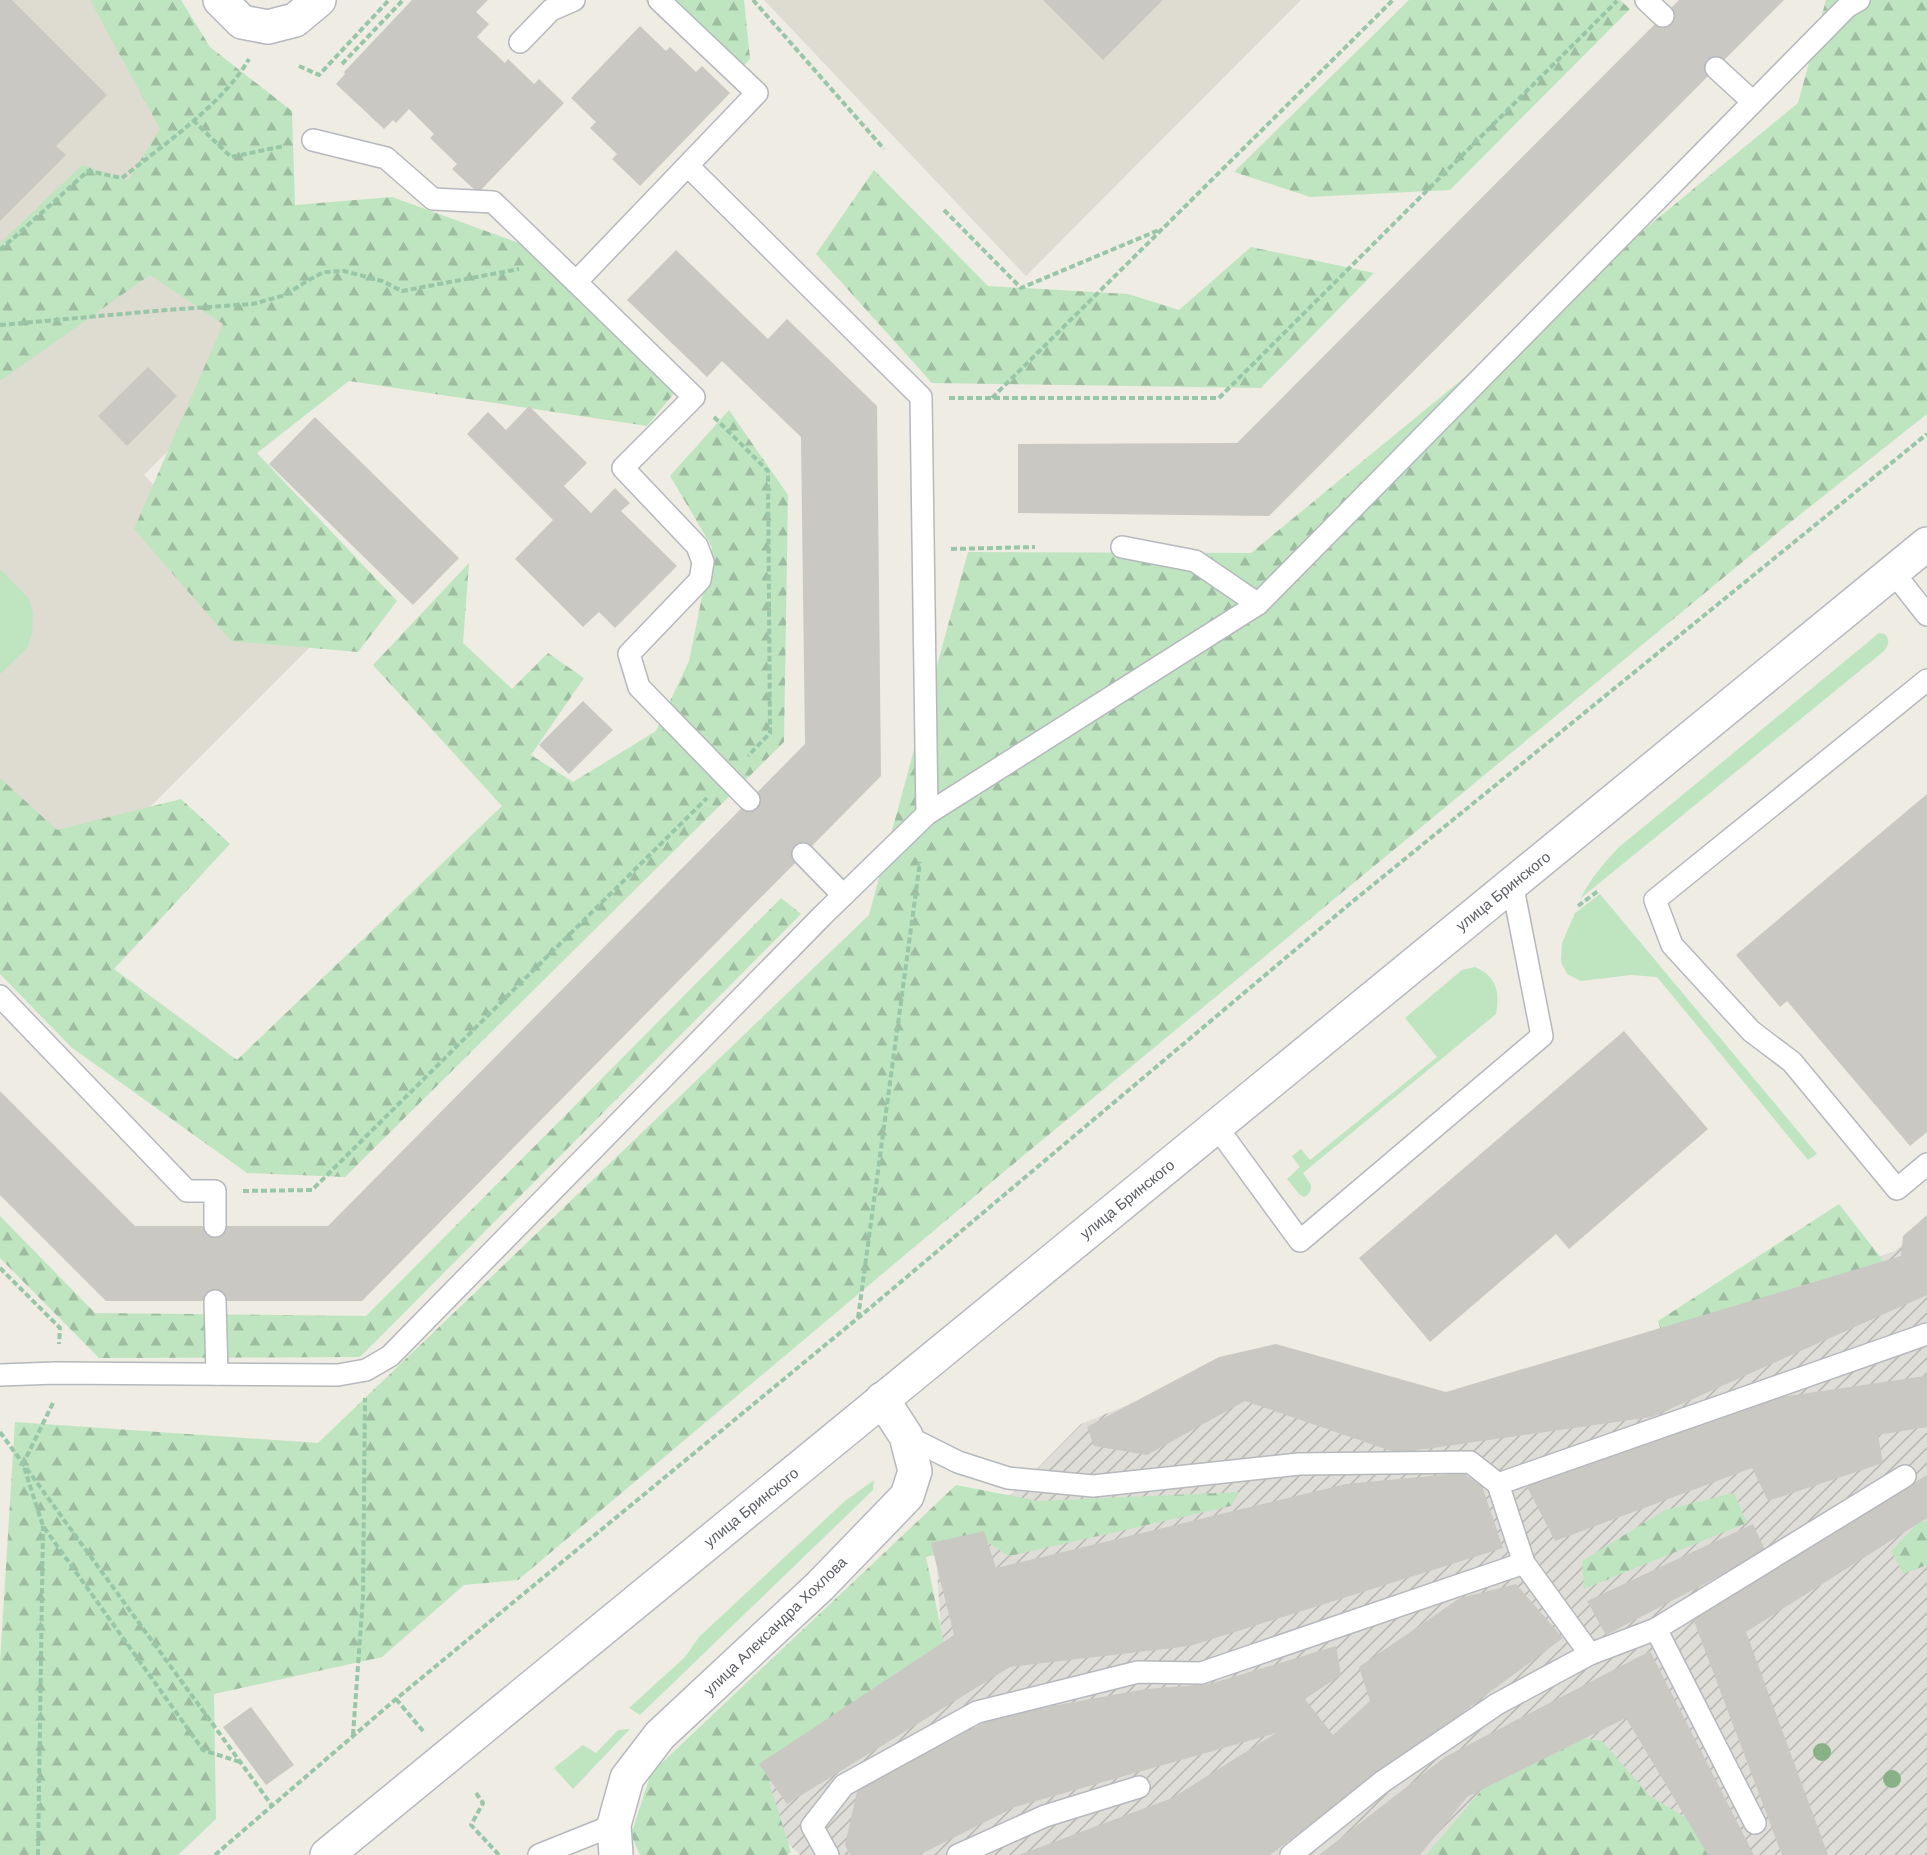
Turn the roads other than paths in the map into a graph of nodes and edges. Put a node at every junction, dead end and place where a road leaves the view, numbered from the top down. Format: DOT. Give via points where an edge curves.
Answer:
graph roads {
  1 [pos="220,0"];
  2 [pos="319,0"];
  3 [pos="574,0"];
  4 [pos="659,0"];
  5 [pos="1646,0"];
  6 [pos="1851,2"];
  7 [pos="1663,16"];
  8 [pos="520,42"];
  9 [pos="1716,68"];
  10 [pos="1753,102"];
  11 [pos="313,140"];
  12 [pos="688,166"];
  13 [pos="576,282"];
  14 [pos="1927,544"];
  15 [pos="1122,548"];
  16 [pos="1893,572"];
  17 [pos="1258,604"];
  18 [pos="1927,615"];
  19 [pos="1927,680"];
  20 [pos="749,800"];
  21 [pos="927,814"];
  22 [pos="803,854"];
  23 [pos="1512,883"];
  24 [pos="843,895"];
  25 [pos="0,996"];
  26 [pos="1216,1126"];
  27 [pos="1927,1164"];
  28 [pos="216,1226"];
  29 [pos="215,1301"];
  30 [pos="1927,1335"];
  31 [pos="217,1374"];
  32 [pos="0,1375"];
  33 [pos="882,1400"];
  34 [pos="906,1436"];
  35 [pos="1905,1476"];
  36 [pos="1498,1484"];
  37 [pos="1524,1563"];
  38 [pos="1656,1629"];
  39 [pos="1590,1654"];
  40 [pos="1139,1787"];
  41 [pos="1755,1823"];
  42 [pos="615,1840"];
  43 [pos="327,1855"];
  44 [pos="539,1855"];
  45 [pos="828,1855"];
  46 [pos="958,1855"];
  47 [pos="1291,1855"];
  1 -- 2 [label="main road" via="242,22 268,27 295,20"];
  3 -- 8 [label="lane" via="551,10"];
  4 -- 12 [label="lane" via="758,93"];
  5 -- 7 [label="lane"];
  6 -- 10 [label="lane"];
  9 -- 10 [label="lane"];
  10 -- 17 [label="lane"];
  11 -- 13 [label="lane" via="386,158 433,199 493,202"];
  12 -- 13 [label="lane"];
  12 -- 21 [label="lane" via="921,397"];
  13 -- 20 [label="lane" via="694,397 623,468 697,546 703,562 700,580 629,654 639,687"];
  14 -- 16 [label="main road, улица Бринского"];
  15 -- 17 [label="lane" via="1195,561"];
  16 -- 18 [label="lane"];
  16 -- 23 [label="main road, улица Бринского"];
  17 -- 21 [label="lane"];
  19 -- 27 [label="lane" via="1655,900 1672,945 1751,1031 1792,1062 1897,1189"];
  21 -- 24 [label="lane"];
  22 -- 24 [label="lane"];
  23 -- 26 [label="main road, улица Бринского"];
  23 -- 26 [label="lane" via="1542,1036 1300,1241"];
  24 -- 31 [label="lane" via="390,1356 366,1370 338,1375"];
  25 -- 28 [label="lane" via="187,1191 215,1191"];
  26 -- 33 [label="main road, улица Бринского"];
  29 -- 31 [label="lane"];
  30 -- 36 [label="lane"];
  31 -- 32 [label="lane"];
  33 -- 34 [label="main road, улица Александра Хохлова"];
  33 -- 43 [label="main road, улица Бринского"];
  34 -- 36 [label="lane" via="958,1462 1008,1478 1093,1486 1299,1464 1470,1462"];
  34 -- 42 [label="main road, улица Александра Хохлова" via="915,1471 907,1496 820,1586 660,1735 627,1778"];
  35 -- 38 [label="lane"];
  36 -- 37 [label="lane"];
  37 -- 39 [label="lane"];
  37 -- 45 [label="lane" via="1201,1672 1138,1672 977,1712 844,1785 812,1826"];
  38 -- 39 [label="lane"];
  38 -- 41 [label="lane"];
  39 -- 47 [label="lane" via="1497,1704 1382,1782"];
  40 -- 46 [label="lane" via="1045,1816"];
  42 -- 44 [label="lane"];
}
